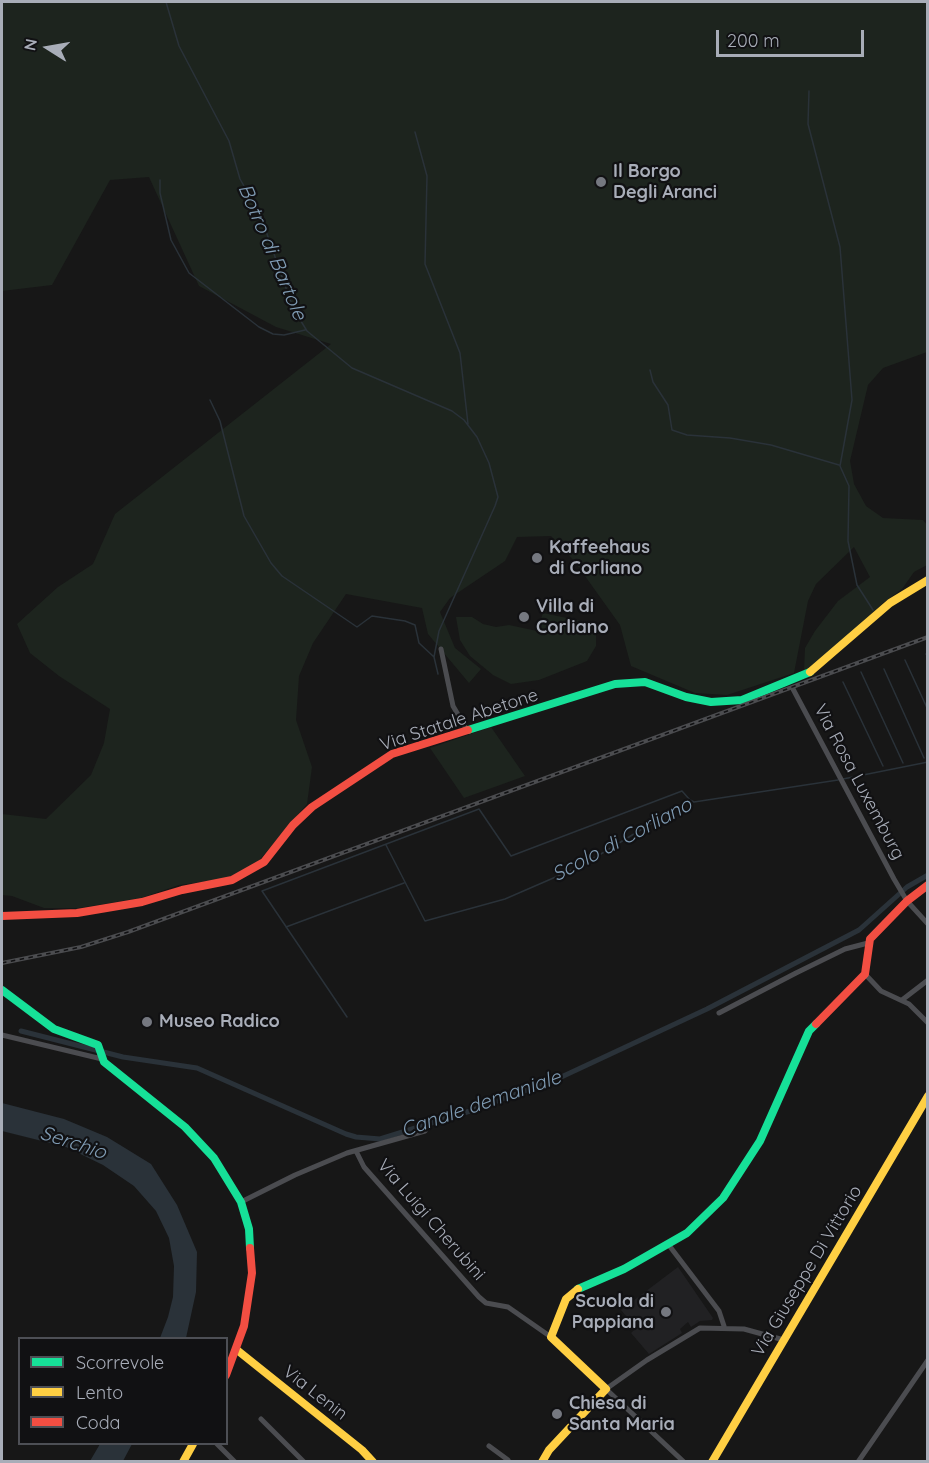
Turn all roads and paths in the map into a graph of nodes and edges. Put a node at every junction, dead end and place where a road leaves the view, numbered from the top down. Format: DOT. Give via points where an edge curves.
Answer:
graph roads {
  1 [pos="927,580"];
  2 [pos="441,649"];
  3 [pos="793,689"];
  4 [pos="467,730"];
  5 [pos="927,885"];
  6 [pos="906,898"];
  7 [pos="2,916"];
  8 [pos="927,924"];
  9 [pos="868,943"];
  10 [pos="865,974"];
  11 [pos="927,980"];
  12 [pos="2,990"];
  13 [pos="902,1000"];
  14 [pos="719,1013"];
  15 [pos="927,1023"];
  16 [pos="2,1035"];
  17 [pos="101,1054"];
  18 [pos="927,1096"];
  19 [pos="425,1131"];
  20 [pos="356,1151"];
  21 [pos="241,1202"];
  22 [pos="668,1244"];
  23 [pos="724,1326"];
  24 [pos="551,1337"];
  25 [pos="784,1340"];
  26 [pos="237,1350"];
  27 [pos="927,1360"];
  28 [pos="228,1370"];
  29 [pos="606,1389"];
  30 [pos="261,1419"];
  31 [pos="192,1445"];
  32 [pos="218,1445"];
  33 [pos="489,1446"];
  34 [pos="183,1461"];
  35 [pos="235,1461"];
  36 [pos="304,1461"];
  37 [pos="373,1461"];
  38 [pos="506,1461"];
  39 [pos="542,1461"];
  40 [pos="684,1461"];
  41 [pos="712,1461"];
  42 [pos="858,1461"];
  1 -- 4 [label="street, Via Statale Abetone" via="890,603 811,672 742,700 711,702 653,684 623,682"];
  2 -- 4 [label="street" via="453,706"];
  3 -- 6 [label="street, Via Rosa Luxemburg"];
  4 -- 7 [label="street, Via Statale Abetone" via="384,758 312,807 264,861 232,880 87,911"];
  5 -- 6 [label="street"];
  6 -- 8 [label="street"];
  6 -- 9 [label="street"];
  9 -- 10 [label="street"];
  9 -- 14 [label="street" via="845,949"];
  10 -- 13 [label="street" via="881,991"];
  10 -- 22 [label="street" via="809,1031 760,1141 728,1192 693,1229"];
  11 -- 13 [label="street"];
  12 -- 17 [label="street" via="54,1029 93,1043"];
  13 -- 15 [label="street"];
  16 -- 17 [label="street"];
  17 -- 21 [label="street" via="196,1138"];
  18 -- 25 [label="street, Via Giuseppe Di Vittorio"];
  19 -- 20 [label="street, Via Luigi Cherubini"];
  20 -- 21 [label="street, Via Luigi Cherubini"];
  20 -- 24 [label="street, Via Luigi Cherubini" via="364,1167 479,1297 486,1303 508,1307"];
  21 -- 26 [label="street" via="249,1229 252,1273"];
  22 -- 23 [label="street" via="719,1311"];
  22 -- 24 [label="street" via="573,1291"];
  23 -- 25 [label="street"];
  23 -- 29 [label="street" via="690,1332"];
  24 -- 29 [label="street"];
  25 -- 41 [label="street, Via Giuseppe Di Vittorio"];
  26 -- 28 [label="street"];
  26 -- 37 [label="street, Via Lenin"];
  27 -- 42 [label="street"];
  29 -- 39 [label="street"];
  29 -- 40 [label="street"];
  30 -- 36 [label="street"];
  31 -- 34 [label="street"];
  32 -- 35 [label="street"];
  33 -- 38 [label="street"];
}
